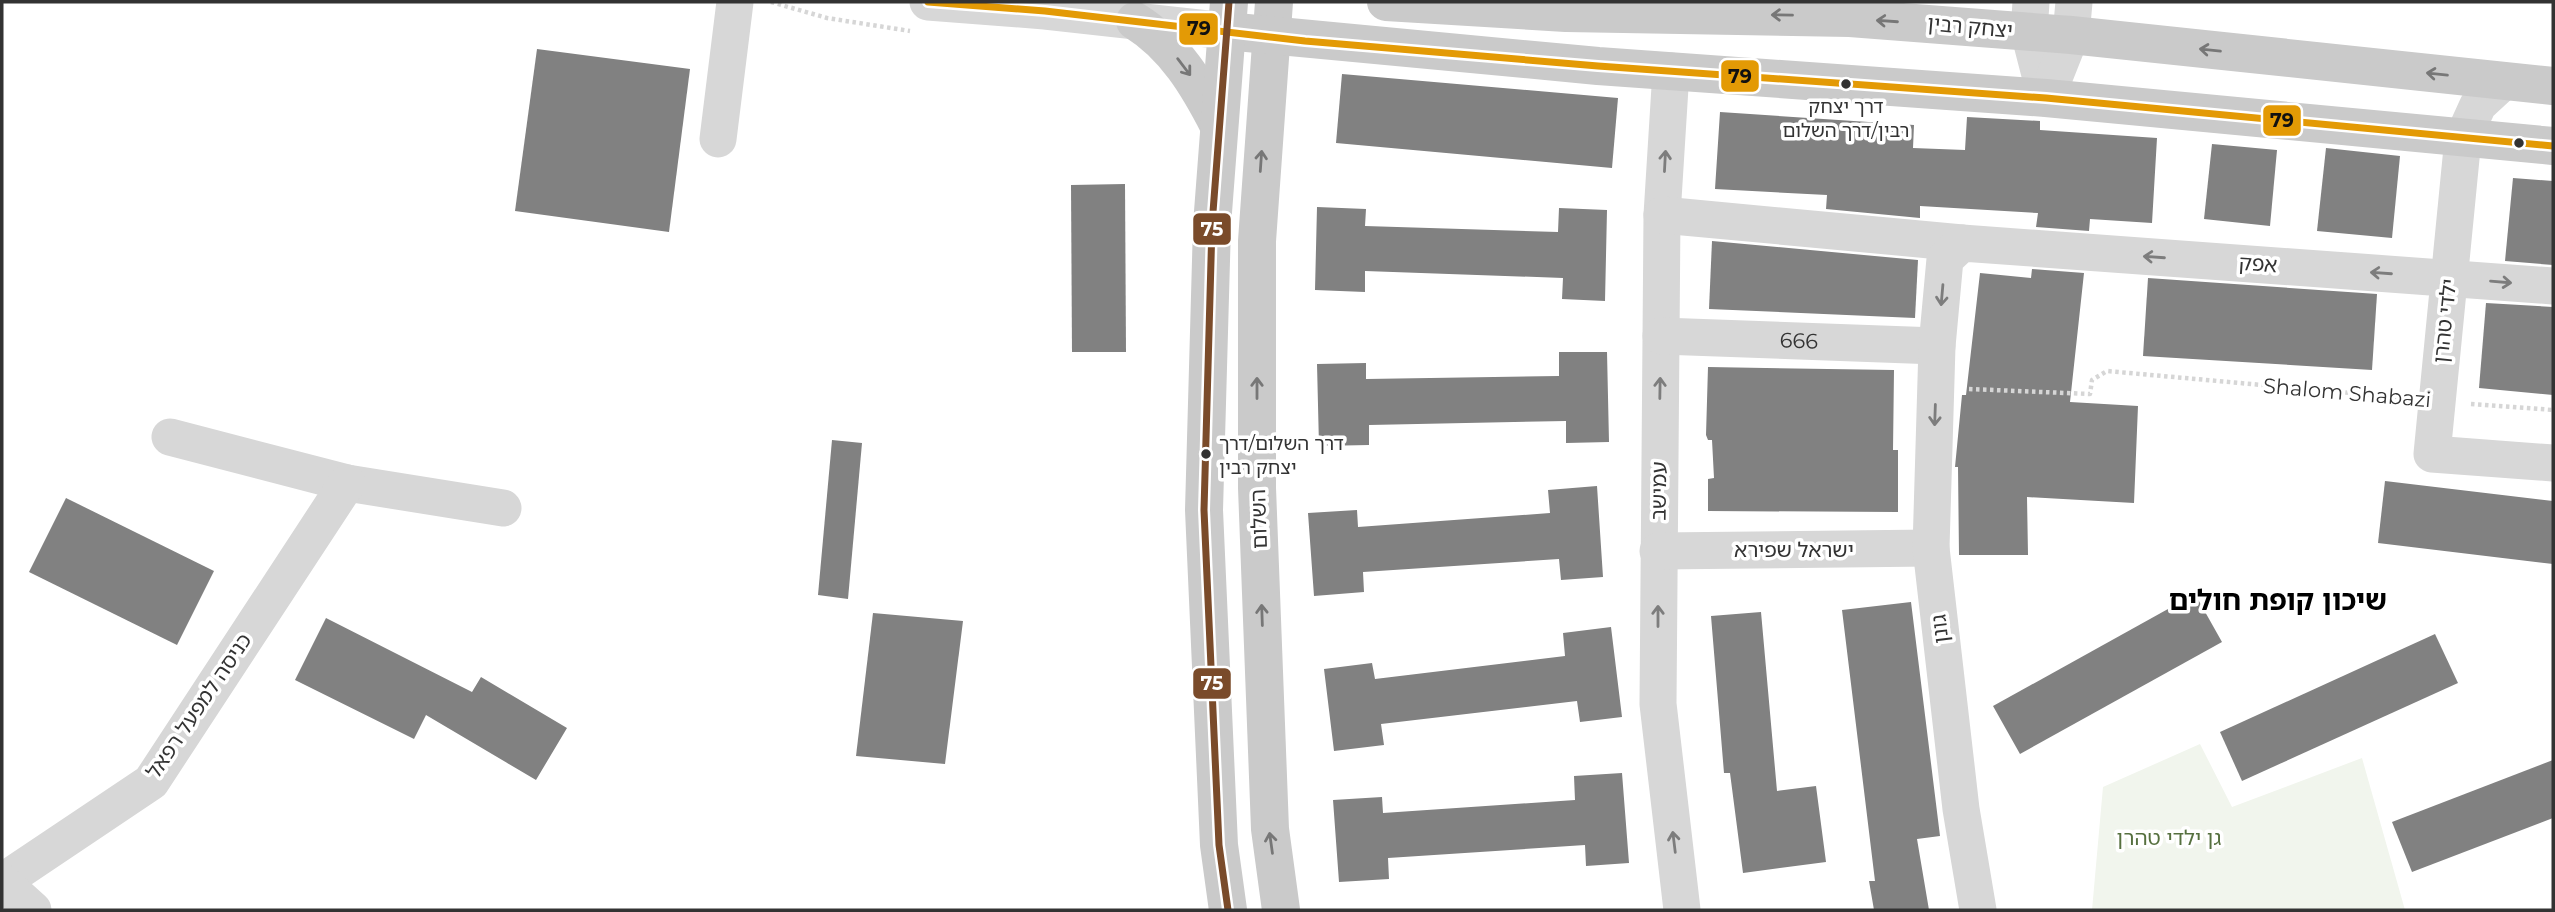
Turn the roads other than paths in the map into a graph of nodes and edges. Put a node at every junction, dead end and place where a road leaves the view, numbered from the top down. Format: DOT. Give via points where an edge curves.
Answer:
graph roads {
  1 [pos="735,2"];
  2 [pos="928,2"];
  3 [pos="1388,2"];
  4 [pos="1228,17"];
  5 [pos="2030,17"];
  6 [pos="2072,19"];
  7 [pos="1272,20"];
  8 [pos="1135,21"];
  9 [pos="1671,71"];
  10 [pos="2504,81"];
  11 [pos="2553,86"];
  12 [pos="2046,98"];
  13 [pos="1219,126"];
  14 [pos="2463,138"];
  15 [pos="719,139"];
  16 [pos="2553,146"];
  17 [pos="1662,215"];
  18 [pos="1962,243"];
  19 [pos="2449,277"];
  20 [pos="2553,286"];
  21 [pos="1661,336"];
  22 [pos="1937,346"];
  23 [pos="170,437"];
  24 [pos="2553,463"];
  25 [pos="347,483"];
  26 [pos="503,508"];
  27 [pos="1931,548"];
  28 [pos="1658,551"];
  29 [pos="2,882"];
  30 [pos="33,910"];
  31 [pos="1228,910"];
  32 [pos="1281,910"];
  33 [pos="1682,910"];
  34 [pos="1978,910"];
  1 -- 15 [label="street"];
  2 -- 8 [label="street"];
  5 -- 3 [label="main road, יצחק רבין, one-way" via="1601,15"];
  4 -- 7 [label="main road"];
  4 -- 8 [label="street"];
  4 -- 13 [label="main road"];
  5 -- 6 [label="main road, יצחק רבין"];
  5 -- 12 [label="street"];
  10 -- 6 [label="main road, יצחק רבין, one-way"];
  6 -- 12 [label="street"];
  7 -- 9 [label="main road"];
  32 -- 7 [label="main road, השלום, one-way" via="1270,829 1257,488 1256,241"];
  8 -- 13 [label="main road, one-way" via="1179,60"];
  9 -- 12 [label="main road"];
  17 -- 9 [label="street, עמישב, one-way"];
  10 -- 11 [label="main road, יצחק רבין"];
  10 -- 14 [label="street, ילדי טהרן" via="2478,105"];
  12 -- 14 [label="main road"];
  13 -- 31 [label="main road" via="1204,510 1219,845"];
  14 -- 16 [label="main road"];
  14 -- 19 [label="street, ילדי טהרן"];
  17 -- 18 [label="street, אפק"];
  17 -- 21 [label="street, עמישב"];
  19 -- 18 [label="street, אפק, one-way"];
  18 -- 22 [label="street, one-way" via="1945,259"];
  19 -- 20 [label="street, אפק, one-way"];
  19 -- 24 [label="street, ילדי טהרן" via="2432,454"];
  21 -- 22 [label="street, 666"];
  28 -- 21 [label="street, עמישב, one-way"];
  22 -- 27 [label="street, גונן, one-way"];
  23 -- 25 [label="street"];
  25 -- 26 [label="street"];
  25 -- 29 [label="street, כניסה למפעל רפאל" via="151,782"];
  27 -- 28 [label="street, ישראל שפירא"];
  27 -- 34 [label="street, גונן" via="1961,809"];
  33 -- 28 [label="street, עמישב, one-way" via="1658,704"];
  29 -- 30 [label="street"];
}
